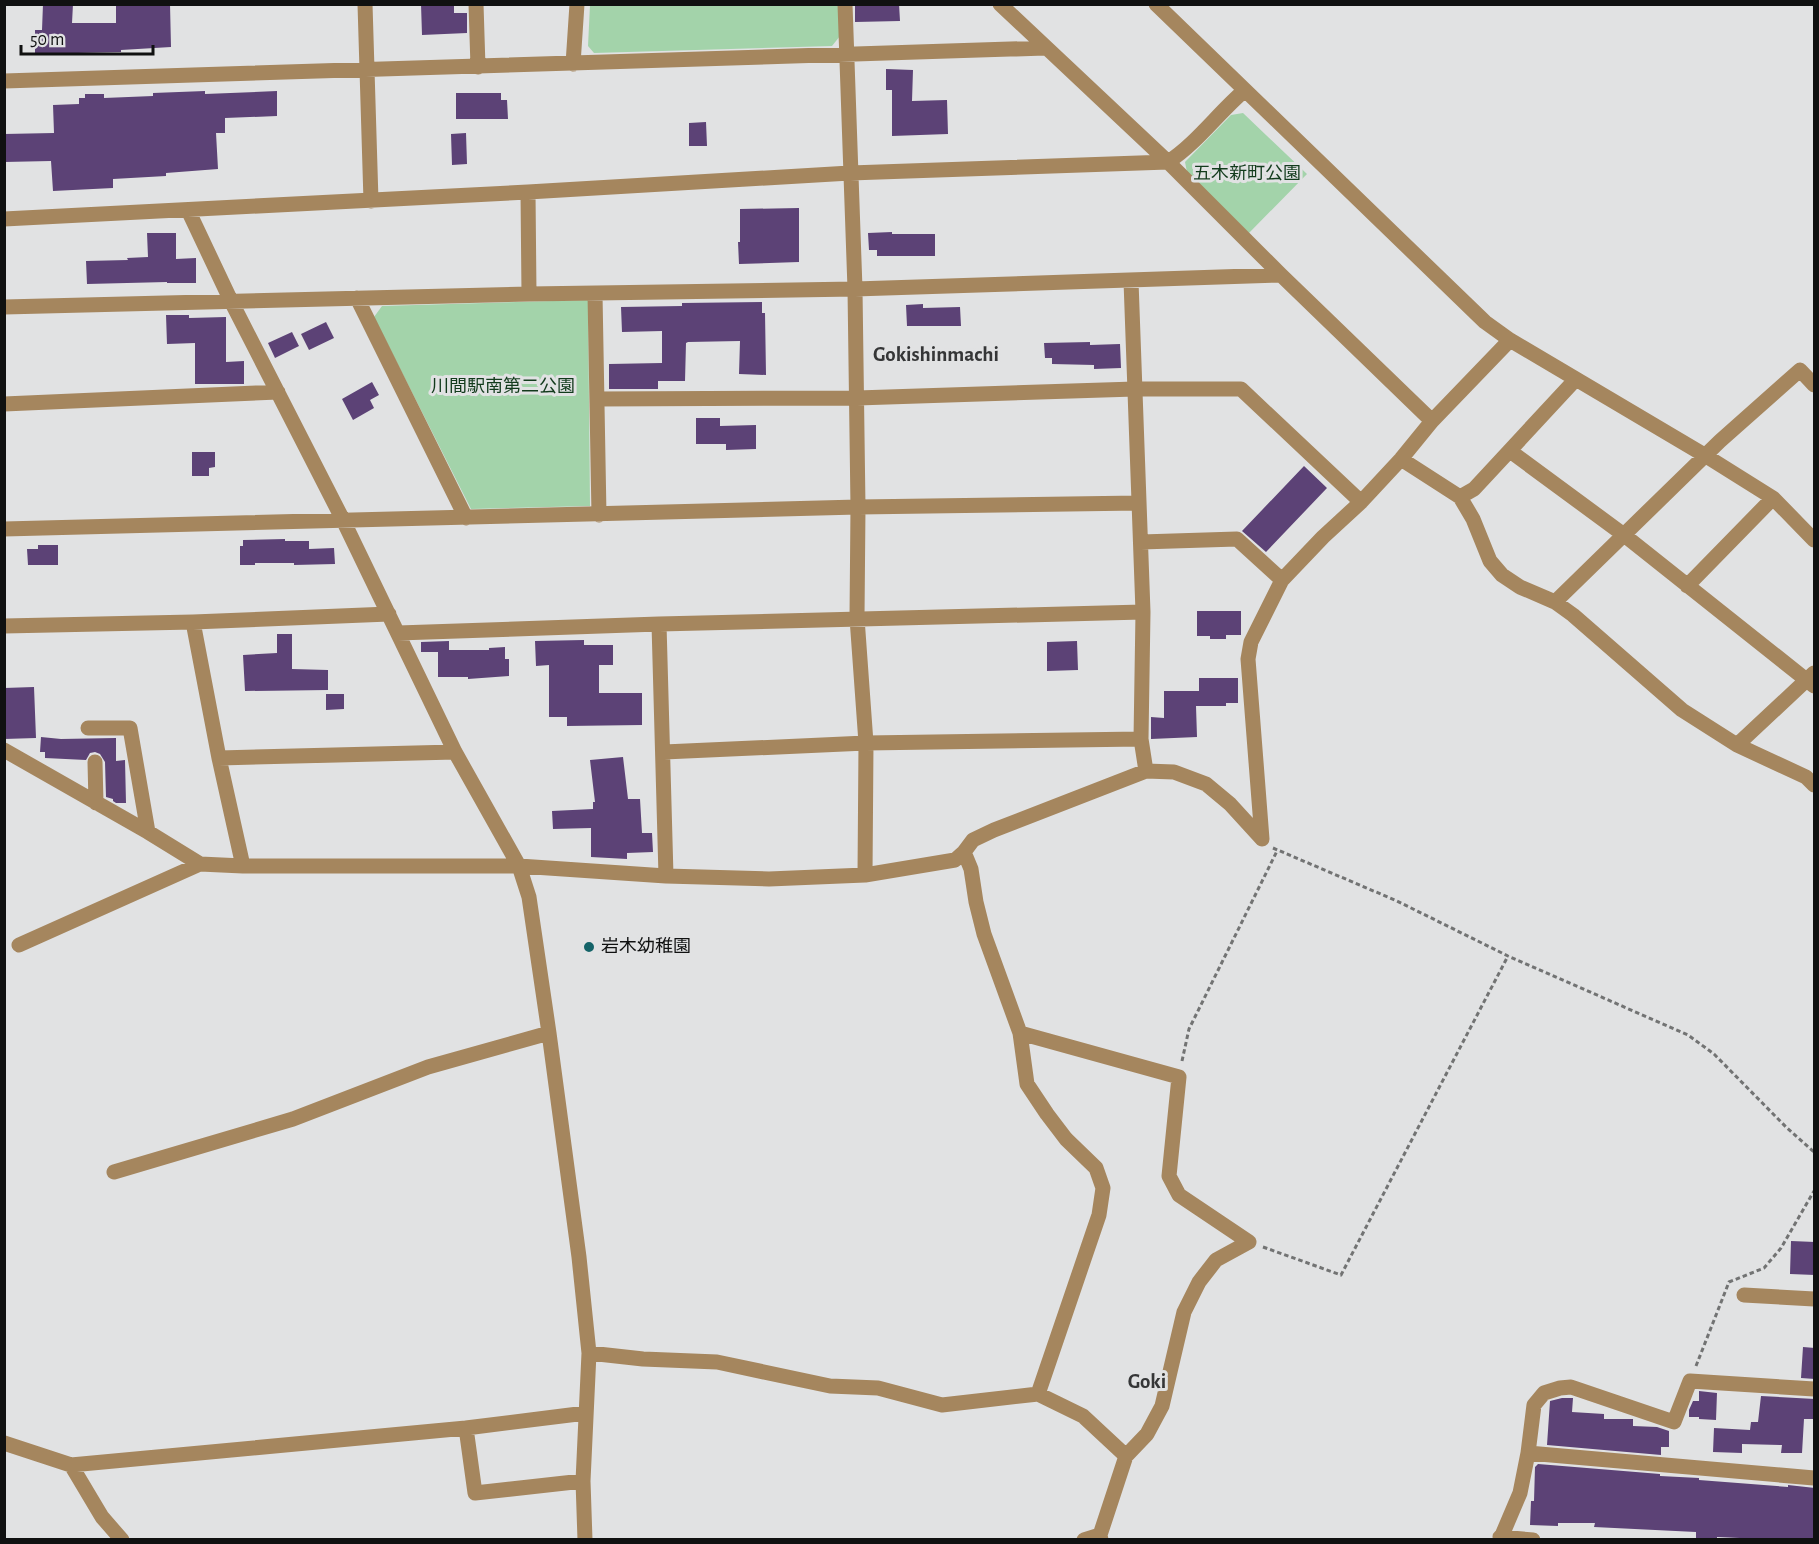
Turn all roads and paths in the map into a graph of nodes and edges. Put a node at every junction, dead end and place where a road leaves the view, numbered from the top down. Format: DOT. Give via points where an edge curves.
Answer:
graph roads {
  1 [pos="365,4"];
  2 [pos="476,4"];
  3 [pos="577,4"];
  4 [pos="845,4"];
  5 [pos="1000,4"];
  6 [pos="1156,4"];
  7 [pos="1045,48"];
  8 [pos="846,56"];
  9 [pos="573,64"];
  10 [pos="478,67"];
  11 [pos="368,71"];
  12 [pos="4,81"];
  13 [pos="1245,90"];
  14 [pos="1168,162"];
  15 [pos="850,173"];
  16 [pos="528,192"];
  17 [pos="371,201"];
  18 [pos="188,210"];
  19 [pos="4,219"];
  20 [pos="1281,275"];
  21 [pos="1131,281"];
  22 [pos="855,290"];
  23 [pos="529,294"];
  24 [pos="595,294"];
  25 [pos="357,298"];
  26 [pos="231,302"];
  27 [pos="4,307"];
  28 [pos="1510,340"];
  29 [pos="1576,379"];
  30 [pos="1815,385"];
  31 [pos="1135,390"];
  32 [pos="278,392"];
  33 [pos="857,398"];
  34 [pos="597,399"];
  35 [pos="4,404"];
  36 [pos="1432,421"];
  37 [pos="1510,451"];
  38 [pos="1706,456"];
  39 [pos="1401,459"];
  40 [pos="1460,497"];
  41 [pos="1773,498"];
  42 [pos="1362,502"];
  43 [pos="1139,503"];
  44 [pos="858,507"];
  45 [pos="599,515"];
  46 [pos="465,518"];
  47 [pos="343,520"];
  48 [pos="4,529"];
  49 [pos="1624,535"];
  50 [pos="1815,540"];
  51 [pos="1141,542"];
  52 [pos="1282,580"];
  53 [pos="1687,586"];
  54 [pos="1555,602"];
  55 [pos="1143,612"];
  56 [pos="389,614"];
  57 [pos="857,618"];
  58 [pos="193,622"];
  59 [pos="659,624"];
  60 [pos="4,626"];
  61 [pos="398,633"];
  62 [pos="1812,680"];
  63 [pos="88,728"];
  64 [pos="1141,739"];
  65 [pos="866,743"];
  66 [pos="1737,745"];
  67 [pos="4,750"];
  68 [pos="455,752"];
  69 [pos="664,752"];
  70 [pos="219,758"];
  71 [pos="95,762"];
  72 [pos="1146,771"];
  73 [pos="1815,785"];
  74 [pos="96,803"];
  75 [pos="148,832"];
  76 [pos="1262,839"];
  77 [pos="1277,851"];
  78 [pos="964,852"];
  79 [pos="200,864"];
  80 [pos="243,866"];
  81 [pos="519,866"];
  82 [pos="865,875"];
  83 [pos="666,876"];
  84 [pos="19,945"];
  85 [pos="1508,956"];
  86 [pos="1020,1033"];
  87 [pos="549,1034"];
  88 [pos="1179,1077"];
  89 [pos="1815,1152"];
  90 [pos="114,1172"];
  91 [pos="1249,1242"];
  92 [pos="1743,1295"];
  93 [pos="1815,1299"];
  94 [pos="589,1353"];
  95 [pos="1815,1389"];
  96 [pos="1038,1394"];
  97 [pos="586,1413"];
  98 [pos="465,1428"];
  99 [pos="4,1443"];
  100 [pos="1528,1453"];
  101 [pos="1126,1456"];
  102 [pos="71,1465"];
  103 [pos="1815,1478"];
  104 [pos="583,1481"];
  105 [pos="1100,1537"];
  106 [pos="1500,1538"];
  107 [pos="122,1539"];
  108 [pos="585,1539"];
  109 [pos="1084,1539"];
  110 [pos="1533,1539"];
  1 -- 11 [label="street"];
  2 -- 10 [label="street"];
  3 -- 9 [label="street"];
  4 -- 8 [label="street"];
  5 -- 7 [label="street"];
  6 -- 13 [label="street"];
  7 -- 8 [label="street"];
  7 -- 14 [label="street"];
  8 -- 9 [label="street"];
  8 -- 15 [label="street"];
  9 -- 10 [label="street"];
  10 -- 11 [label="street"];
  11 -- 12 [label="street"];
  11 -- 17 [label="street"];
  13 -- 14 [label="street" via="1184,152"];
  13 -- 28 [label="street" via="1485,322"];
  14 -- 15 [label="street"];
  14 -- 20 [label="street"];
  15 -- 16 [label="street"];
  15 -- 22 [label="street"];
  16 -- 17 [label="street"];
  16 -- 23 [label="street"];
  17 -- 18 [label="street"];
  18 -- 19 [label="street"];
  18 -- 26 [label="street"];
  20 -- 21 [label="street"];
  20 -- 36 [label="street"];
  21 -- 22 [label="street"];
  21 -- 31 [label="street"];
  22 -- 24 [label="street"];
  22 -- 33 [label="street"];
  23 -- 24 [label="street"];
  23 -- 25 [label="street"];
  24 -- 34 [label="street"];
  25 -- 26 [label="street"];
  25 -- 46 [label="street"];
  26 -- 27 [label="street"];
  26 -- 32 [label="street"];
  28 -- 29 [label="street"];
  28 -- 36 [label="street"];
  29 -- 37 [label="street"];
  29 -- 38 [label="street"];
  30 -- 38 [label="street" via="1800,370"];
  31 -- 33 [label="street"];
  31 -- 42 [label="street" via="1241,390"];
  31 -- 43 [label="street"];
  32 -- 35 [label="street"];
  32 -- 47 [label="street"];
  33 -- 34 [label="street"];
  33 -- 44 [label="street"];
  34 -- 45 [label="street"];
  36 -- 39 [label="street"];
  37 -- 40 [label="street" via="1474,489"];
  37 -- 49 [label="street"];
  38 -- 41 [label="street"];
  38 -- 49 [label="street"];
  39 -- 40 [label="street"];
  39 -- 42 [label="street"];
  40 -- 54 [label="street" via="1490,561 1502,575"];
  41 -- 50 [label="street"];
  41 -- 53 [label="street"];
  42 -- 52 [label="street"];
  43 -- 44 [label="street"];
  43 -- 51 [label="street"];
  44 -- 45 [label="street"];
  44 -- 57 [label="street"];
  45 -- 46 [label="street"];
  46 -- 47 [label="street"];
  47 -- 48 [label="street"];
  47 -- 56 [label="street"];
  49 -- 53 [label="street"];
  49 -- 54 [label="street"];
  51 -- 52 [label="street" via="1237,539"];
  51 -- 55 [label="street"];
  52 -- 76 [label="street" via="1251,642 1248,659"];
  53 -- 62 [label="street"];
  54 -- 66 [label="street" via="1682,710"];
  55 -- 57 [label="street"];
  55 -- 64 [label="street"];
  56 -- 58 [label="street"];
  56 -- 61 [label="street"];
  57 -- 59 [label="street"];
  57 -- 65 [label="street"];
  58 -- 60 [label="street"];
  58 -- 70 [label="street"];
  59 -- 61 [label="street"];
  59 -- 69 [label="street"];
  61 -- 68 [label="street"];
  62 -- 66 [label="street"];
  63 -- 75 [label="street" via="130,728"];
  64 -- 65 [label="street"];
  64 -- 72 [label="street"];
  65 -- 69 [label="street"];
  65 -- 82 [label="street"];
  66 -- 73 [label="street" via="1806,777"];
  67 -- 74 [label="street"];
  68 -- 70 [label="street"];
  68 -- 81 [label="street"];
  69 -- 83 [label="street"];
  70 -- 80 [label="street"];
  71 -- 74 [label="street"];
  72 -- 76 [label="street" via="1174,772 1206,784"];
  72 -- 78 [label="street" via="994,830 973,840"];
  74 -- 75 [label="street"];
  75 -- 79 [label="street"];
  76 -- 77 [label="path"];
  77 -- 85 [label="path" via="1397,901"];
  77 -- 88 [label="path" via="1189,1029"];
  78 -- 82 [label="street" via="954,860"];
  78 -- 86 [label="street" via="971,868 984,934"];
  79 -- 80 [label="street"];
  79 -- 84 [label="street"];
  80 -- 81 [label="street"];
  81 -- 83 [label="street"];
  81 -- 87 [label="street" via="528,897"];
  82 -- 83 [label="street" via="769,879"];
  85 -- 89 [label="path" via="1688,1035 1714,1054"];
  85 -- 91 [label="path" via="1341,1275"];
  86 -- 88 [label="street"];
  86 -- 96 [label="street" via="1027,1084 1066,1139 1096,1168 1103,1188 1099,1215"];
  87 -- 90 [label="street" via="428,1067 293,1119"];
  87 -- 94 [label="street"];
  88 -- 91 [label="street" via="1169,1176 1179,1195"];
  91 -- 101 [label="street" via="1216,1260 1199,1282 1184,1312 1162,1406 1147,1434"];
  92 -- 93 [label="street"];
  94 -- 96 [label="street" via="717,1362 830,1386 878,1389 942,1405"];
  94 -- 97 [label="street"];
  95 -- 100 [label="street" via="1690,1382 1674,1422 1588,1392 1560,1388 1544,1393 1534,1405"];
  96 -- 101 [label="street" via="1083,1416"];
  97 -- 98 [label="street"];
  97 -- 104 [label="street"];
  98 -- 102 [label="street"];
  98 -- 104 [label="street" via="475,1493"];
  99 -- 102 [label="street"];
  100 -- 103 [label="street"];
  100 -- 106 [label="street" via="1520,1493"];
  101 -- 105 [label="street"];
  102 -- 107 [label="street" via="102,1517"];
  104 -- 108 [label="street"];
  105 -- 109 [label="street"];
  106 -- 110 [label="street"];
}
